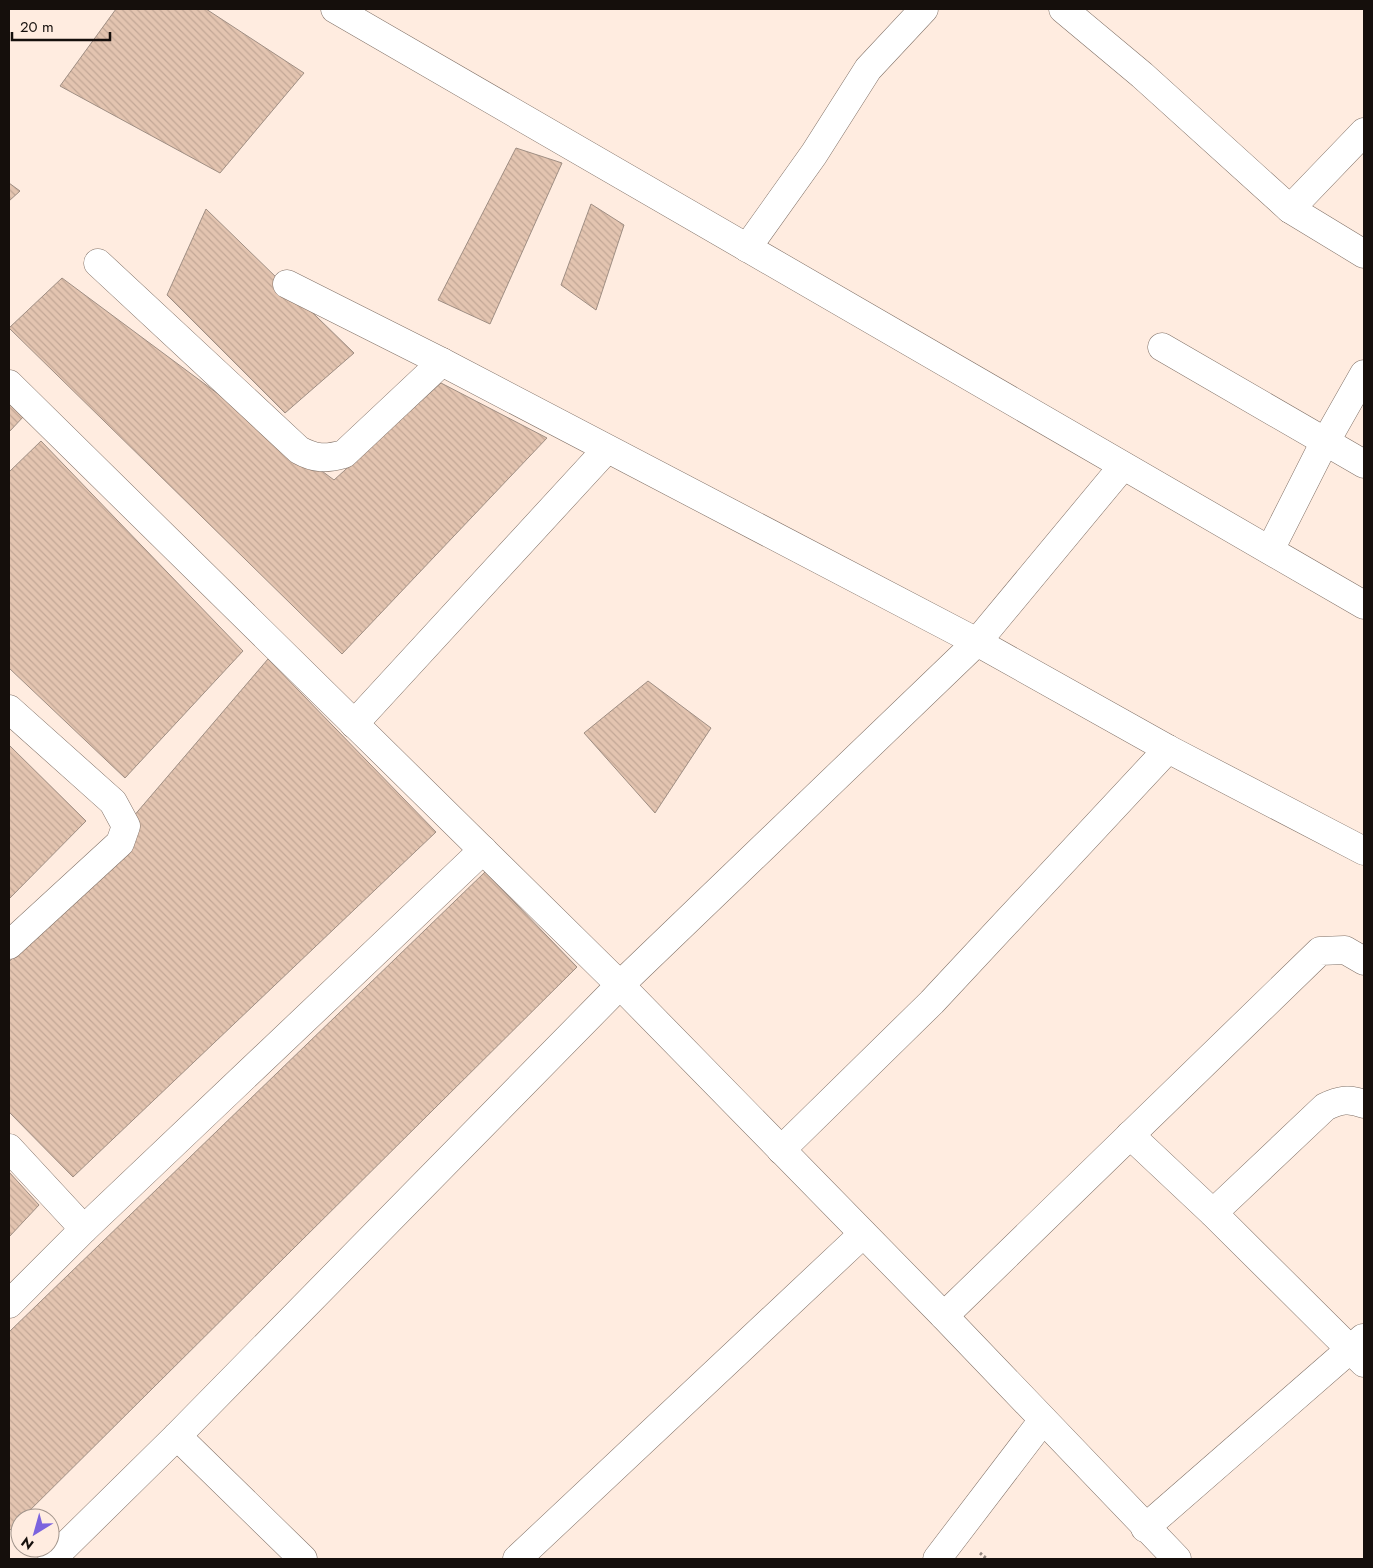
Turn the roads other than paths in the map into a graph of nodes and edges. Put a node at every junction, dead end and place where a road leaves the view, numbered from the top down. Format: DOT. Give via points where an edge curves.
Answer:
graph roads {
  1 [pos="335,9"];
  2 [pos="924,9"];
  3 [pos="1063,9"];
  4 [pos="1364,132"];
  5 [pos="1290,208"];
  6 [pos="747,248"];
  7 [pos="1364,254"];
  8 [pos="98,263"];
  9 [pos="287,284"];
  10 [pos="1162,347"];
  11 [pos="442,362"];
  12 [pos="1364,374"];
  13 [pos="9,384"];
  14 [pos="1326,442"];
  15 [pos="606,449"];
  16 [pos="1364,464"];
  17 [pos="1123,466"];
  18 [pos="1270,550"];
  19 [pos="1364,605"];
  20 [pos="977,642"];
  21 [pos="9,709"];
  22 [pos="354,724"];
  23 [pos="1168,749"];
  24 [pos="483,850"];
  25 [pos="1364,851"];
  26 [pos="9,945"];
  27 [pos="1364,961"];
  28 [pos="620,985"];
  29 [pos="1364,1104"];
  30 [pos="1130,1135"];
  31 [pos="9,1148"];
  32 [pos="781,1150"];
  33 [pos="1214,1213"];
  34 [pos="84,1229"];
  35 [pos="863,1234"];
  36 [pos="9,1304"];
  37 [pos="944,1316"];
  38 [pos="1360,1350"];
  39 [pos="1043,1420"];
  40 [pos="177,1436"];
  41 [pos="1145,1528"];
  42 [pos="52,1559"];
  43 [pos="303,1559"];
  44 [pos="517,1559"];
  45 [pos="937,1559"];
  46 [pos="1177,1559"];
  1 -- 6 [label="street"];
  2 -- 6 [label="street" via="868,69 814,154"];
  3 -- 5 [label="street"];
  4 -- 5 [label="street"];
  5 -- 7 [label="street"];
  6 -- 17 [label="street"];
  8 -- 11 [label="street" via="299,450 312,458 329,459 344,454"];
  9 -- 11 [label="street"];
  10 -- 14 [label="street"];
  11 -- 15 [label="street"];
  12 -- 14 [label="street"];
  13 -- 22 [label="street"];
  14 -- 16 [label="street"];
  14 -- 18 [label="street"];
  15 -- 20 [label="street"];
  15 -- 22 [label="street"];
  17 -- 18 [label="street"];
  17 -- 20 [label="street"];
  18 -- 19 [label="street"];
  20 -- 23 [label="street"];
  20 -- 28 [label="street"];
  21 -- 26 [label="street" via="113,802 126,826 120,842"];
  22 -- 24 [label="street"];
  23 -- 25 [label="street"];
  23 -- 32 [label="street" via="932,1002"];
  24 -- 28 [label="street"];
  24 -- 34 [label="street"];
  27 -- 30 [label="street" via="1345,950 1320,951"];
  28 -- 32 [label="street"];
  28 -- 40 [label="street"];
  29 -- 33 [label="street" via="1338,1100 1325,1107"];
  30 -- 33 [label="street"];
  30 -- 37 [label="street"];
  31 -- 34 [label="street"];
  32 -- 35 [label="street"];
  33 -- 38 [label="street"];
  34 -- 36 [label="street"];
  35 -- 37 [label="street"];
  35 -- 44 [label="street"];
  37 -- 39 [label="street"];
  38 -- 41 [label="street"];
  39 -- 41 [label="street"];
  39 -- 45 [label="street"];
  40 -- 42 [label="street"];
  40 -- 43 [label="street"];
  41 -- 46 [label="street"];
}
